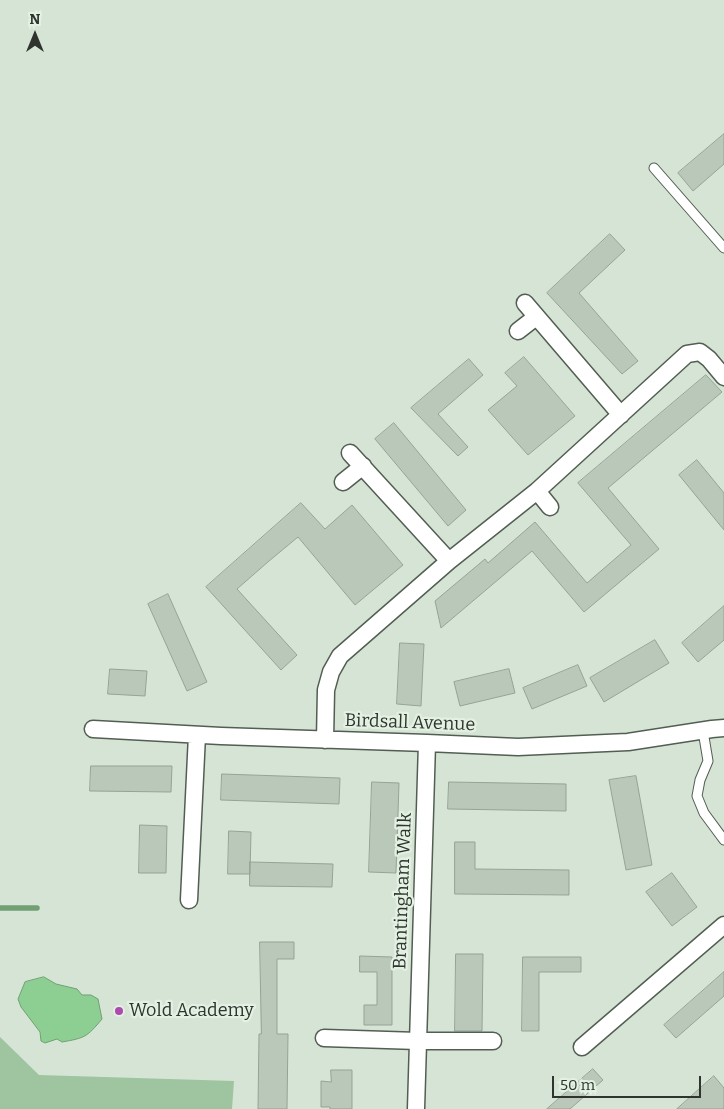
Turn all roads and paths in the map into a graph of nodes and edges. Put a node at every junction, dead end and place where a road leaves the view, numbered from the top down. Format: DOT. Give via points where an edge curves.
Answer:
graph roads {
  1 [pos="654,168"];
  2 [pos="724,248"];
  3 [pos="525,303"];
  4 [pos="536,317"];
  5 [pos="518,331"];
  6 [pos="724,377"];
  7 [pos="621,415"];
  8 [pos="350,452"];
  9 [pos="363,466"];
  10 [pos="343,482"];
  11 [pos="537,491"];
  12 [pos="550,507"];
  13 [pos="449,561"];
  14 [pos="724,728"];
  15 [pos="93,729"];
  16 [pos="703,731"];
  17 [pos="197,735"];
  18 [pos="326,740"];
  19 [pos="427,742"];
  20 [pos="724,840"];
  21 [pos="189,900"];
  22 [pos="724,925"];
  23 [pos="324,1038"];
  24 [pos="418,1041"];
  25 [pos="493,1041"];
  26 [pos="582,1047"];
  27 [pos="416,1109"];
  1 -- 2 [label="lane"];
  3 -- 4 [label="street"];
  4 -- 5 [label="street"];
  4 -- 7 [label="street"];
  6 -- 7 [label="street" via="700,352 687,354"];
  7 -- 11 [label="street"];
  8 -- 9 [label="street"];
  9 -- 10 [label="street"];
  9 -- 13 [label="street"];
  11 -- 12 [label="street"];
  11 -- 13 [label="street"];
  13 -- 18 [label="street" via="340,656 330,672 326,690"];
  14 -- 16 [label="street, Birdsall Avenue"];
  15 -- 17 [label="street, Birdsall Avenue"];
  16 -- 19 [label="street, Birdsall Avenue" via="628,742 518,747"];
  16 -- 20 [label="lane" via="708,761 697,796 704,813"];
  17 -- 18 [label="street, Birdsall Avenue"];
  17 -- 21 [label="street"];
  18 -- 19 [label="street, Birdsall Avenue"];
  19 -- 24 [label="street, Brantingham Walk"];
  22 -- 26 [label="street"];
  23 -- 24 [label="street"];
  24 -- 25 [label="street"];
  24 -- 27 [label="street, Brantingham Walk"];
}
